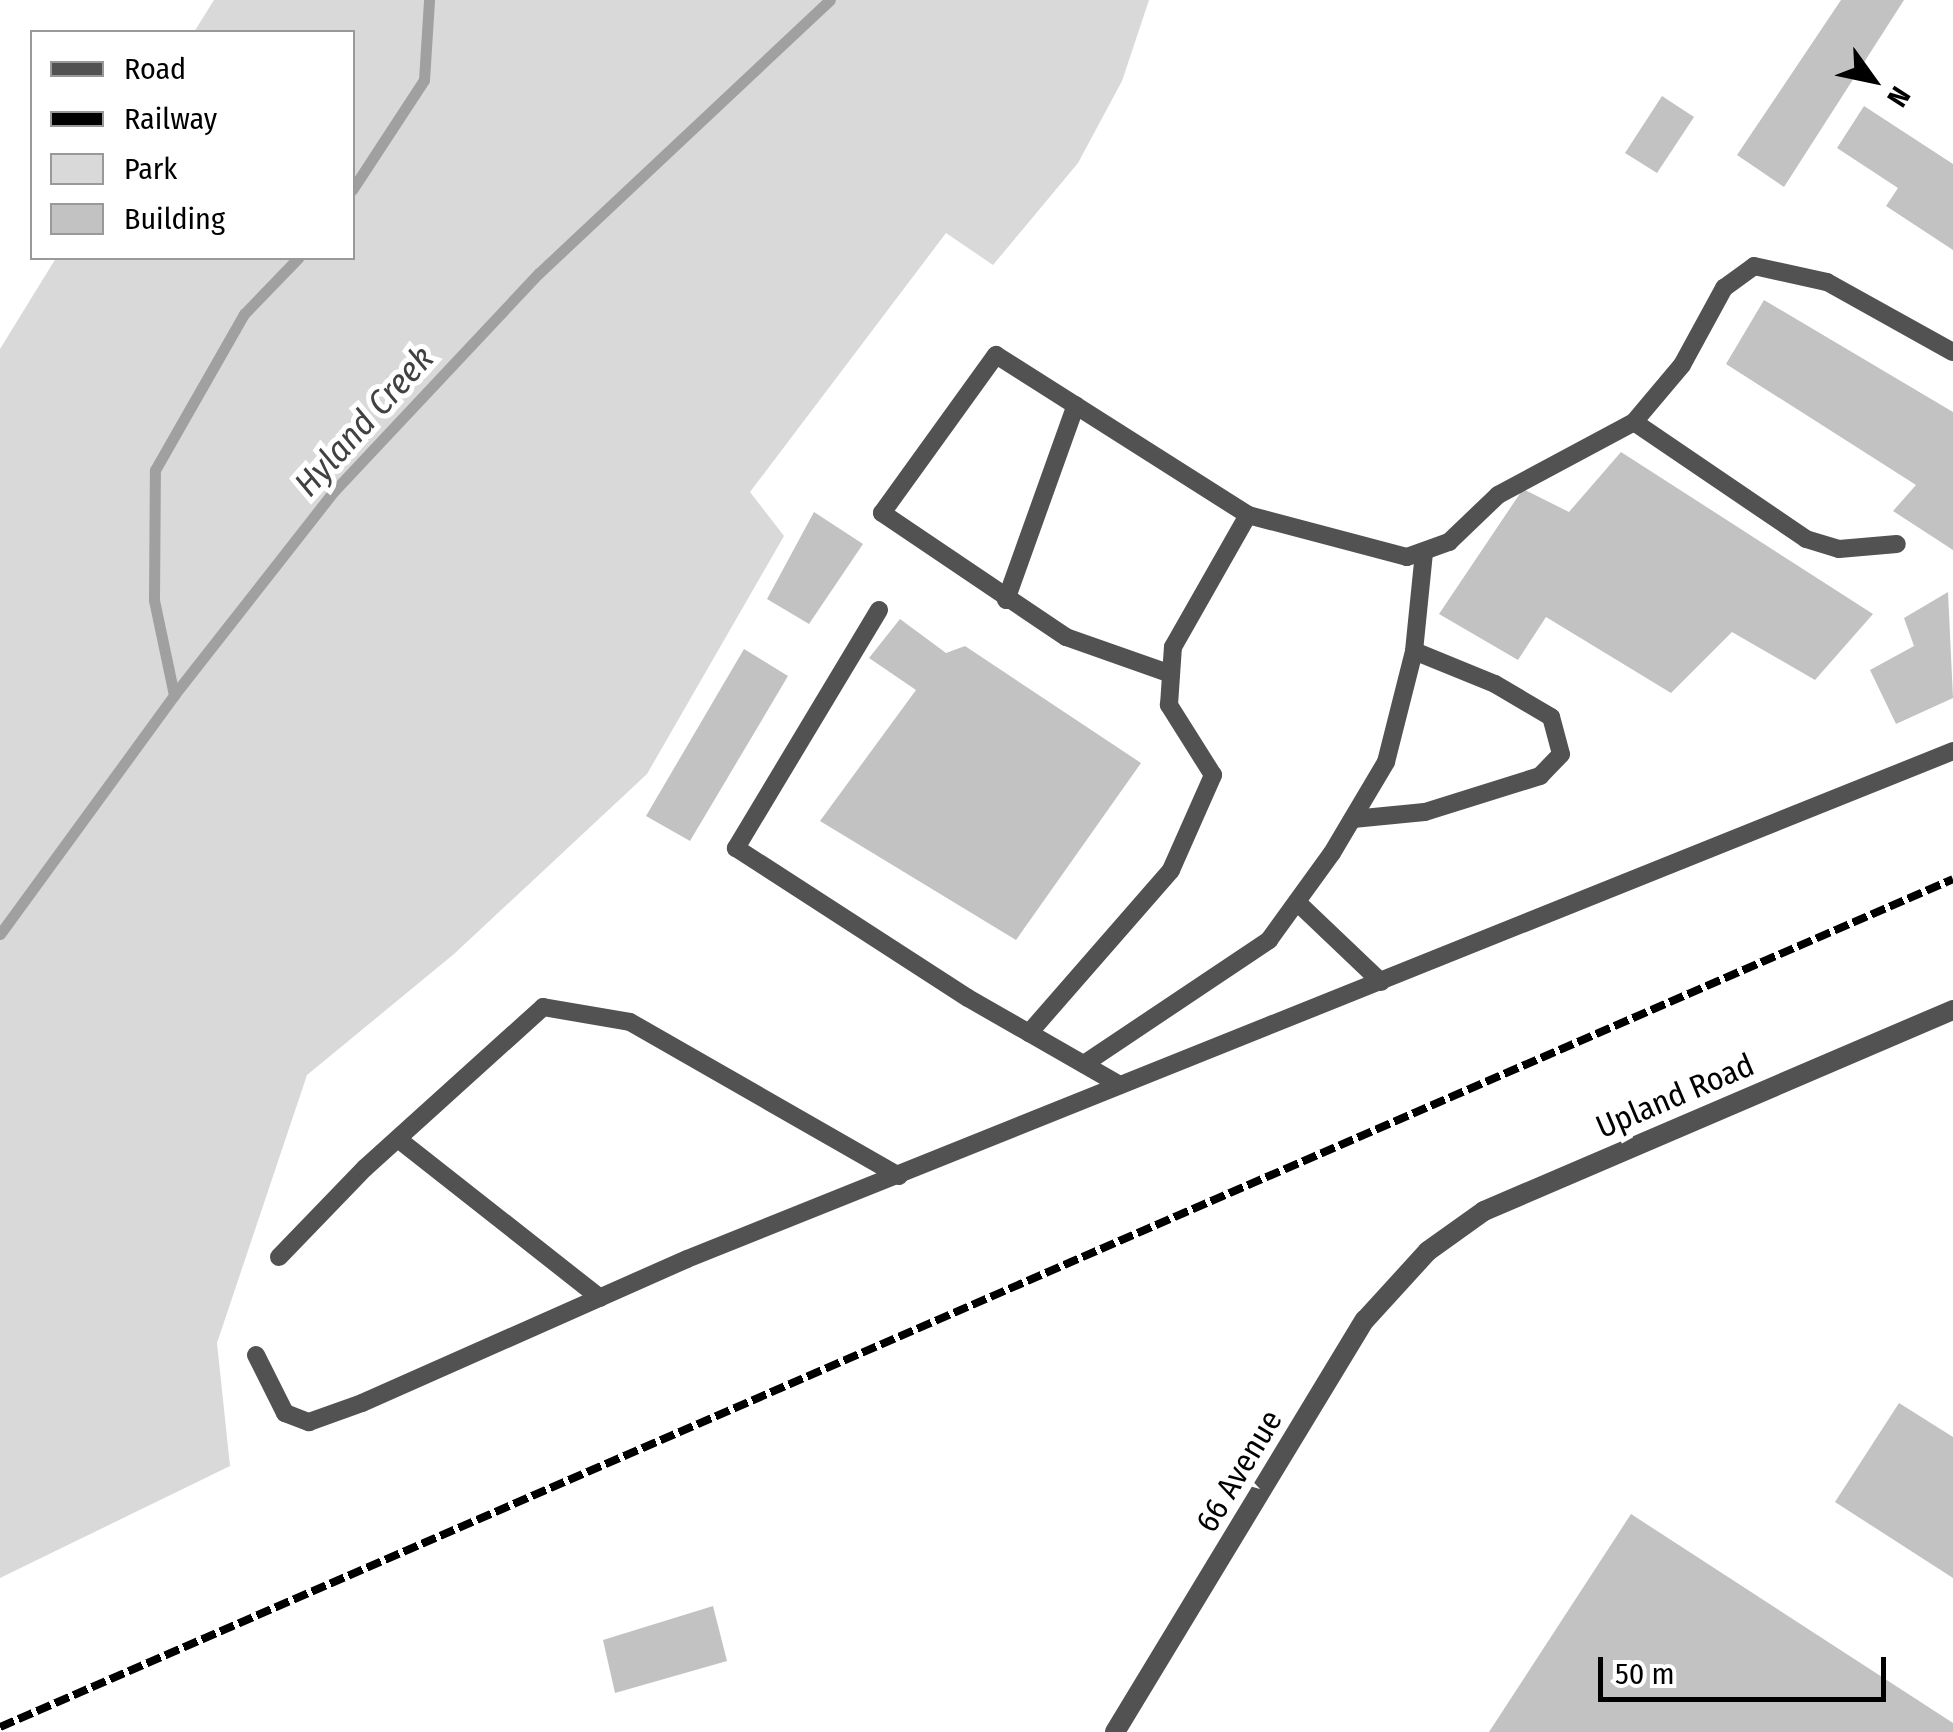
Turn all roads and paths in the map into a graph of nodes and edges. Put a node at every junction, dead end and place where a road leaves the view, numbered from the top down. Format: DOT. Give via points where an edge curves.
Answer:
graph roads {
  1 [pos="1953,352"];
  2 [pos="1076,406"];
  3 [pos="1634,422"];
  4 [pos="1248,516"];
  5 [pos="1897,544"];
  6 [pos="1424,552"];
  7 [pos="1006,600"];
  8 [pos="880,610"];
  9 [pos="1414,651"];
  10 [pos="1172,674"];
  11 [pos="1953,750"];
  12 [pos="1352,819"];
  13 [pos="1297,902"];
  14 [pos="1381,982"];
  15 [pos="1953,1010"];
  16 [pos="1029,1033"];
  17 [pos="1084,1064"];
  18 [pos="1120,1085"];
  19 [pos="398,1139"];
  20 [pos="900,1176"];
  21 [pos="1428,1251"];
  22 [pos="280,1257"];
  23 [pos="600,1298"];
  24 [pos="256,1355"];
  25 [pos="1115,1732"];
  1 -- 3 [label="lane" via="1827,282 1754,266 1724,288 1682,365"];
  2 -- 4 [label="lane"];
  2 -- 7 [label="lane"];
  2 -- 7 [label="lane" via="996,354 882,513"];
  3 -- 5 [label="lane" via="1806,539 1839,549"];
  3 -- 6 [label="lane" via="1498,494 1449,542"];
  4 -- 6 [label="lane" via="1407,557"];
  4 -- 10 [label="lane" via="1173,647"];
  6 -- 9 [label="lane"];
  7 -- 10 [label="lane" via="1066,637"];
  8 -- 16 [label="lane" via="736,848"];
  9 -- 12 [label="lane" via="1386,762"];
  9 -- 12 [label="lane" via="1495,684 1551,717 1561,754 1540,776 1425,812"];
  10 -- 16 [label="lane" via="1169,705 1213,775 1171,870"];
  11 -- 14 [label="lane"];
  12 -- 13 [label="lane"];
  13 -- 14 [label="lane"];
  13 -- 17 [label="lane" via="1270,940"];
  14 -- 18 [label="lane"];
  15 -- 21 [label="street, Upland Road" via="1484,1211"];
  16 -- 17 [label="lane"];
  17 -- 18 [label="lane"];
  18 -- 20 [label="lane"];
  19 -- 20 [label="lane" via="543,1007 630,1022"];
  19 -- 22 [label="lane"];
  19 -- 23 [label="lane"];
  20 -- 23 [label="lane"];
  21 -- 25 [label="street, 66 Avenue" via="1365,1320"];
  23 -- 24 [label="lane" via="309,1422 284,1413"];
}
